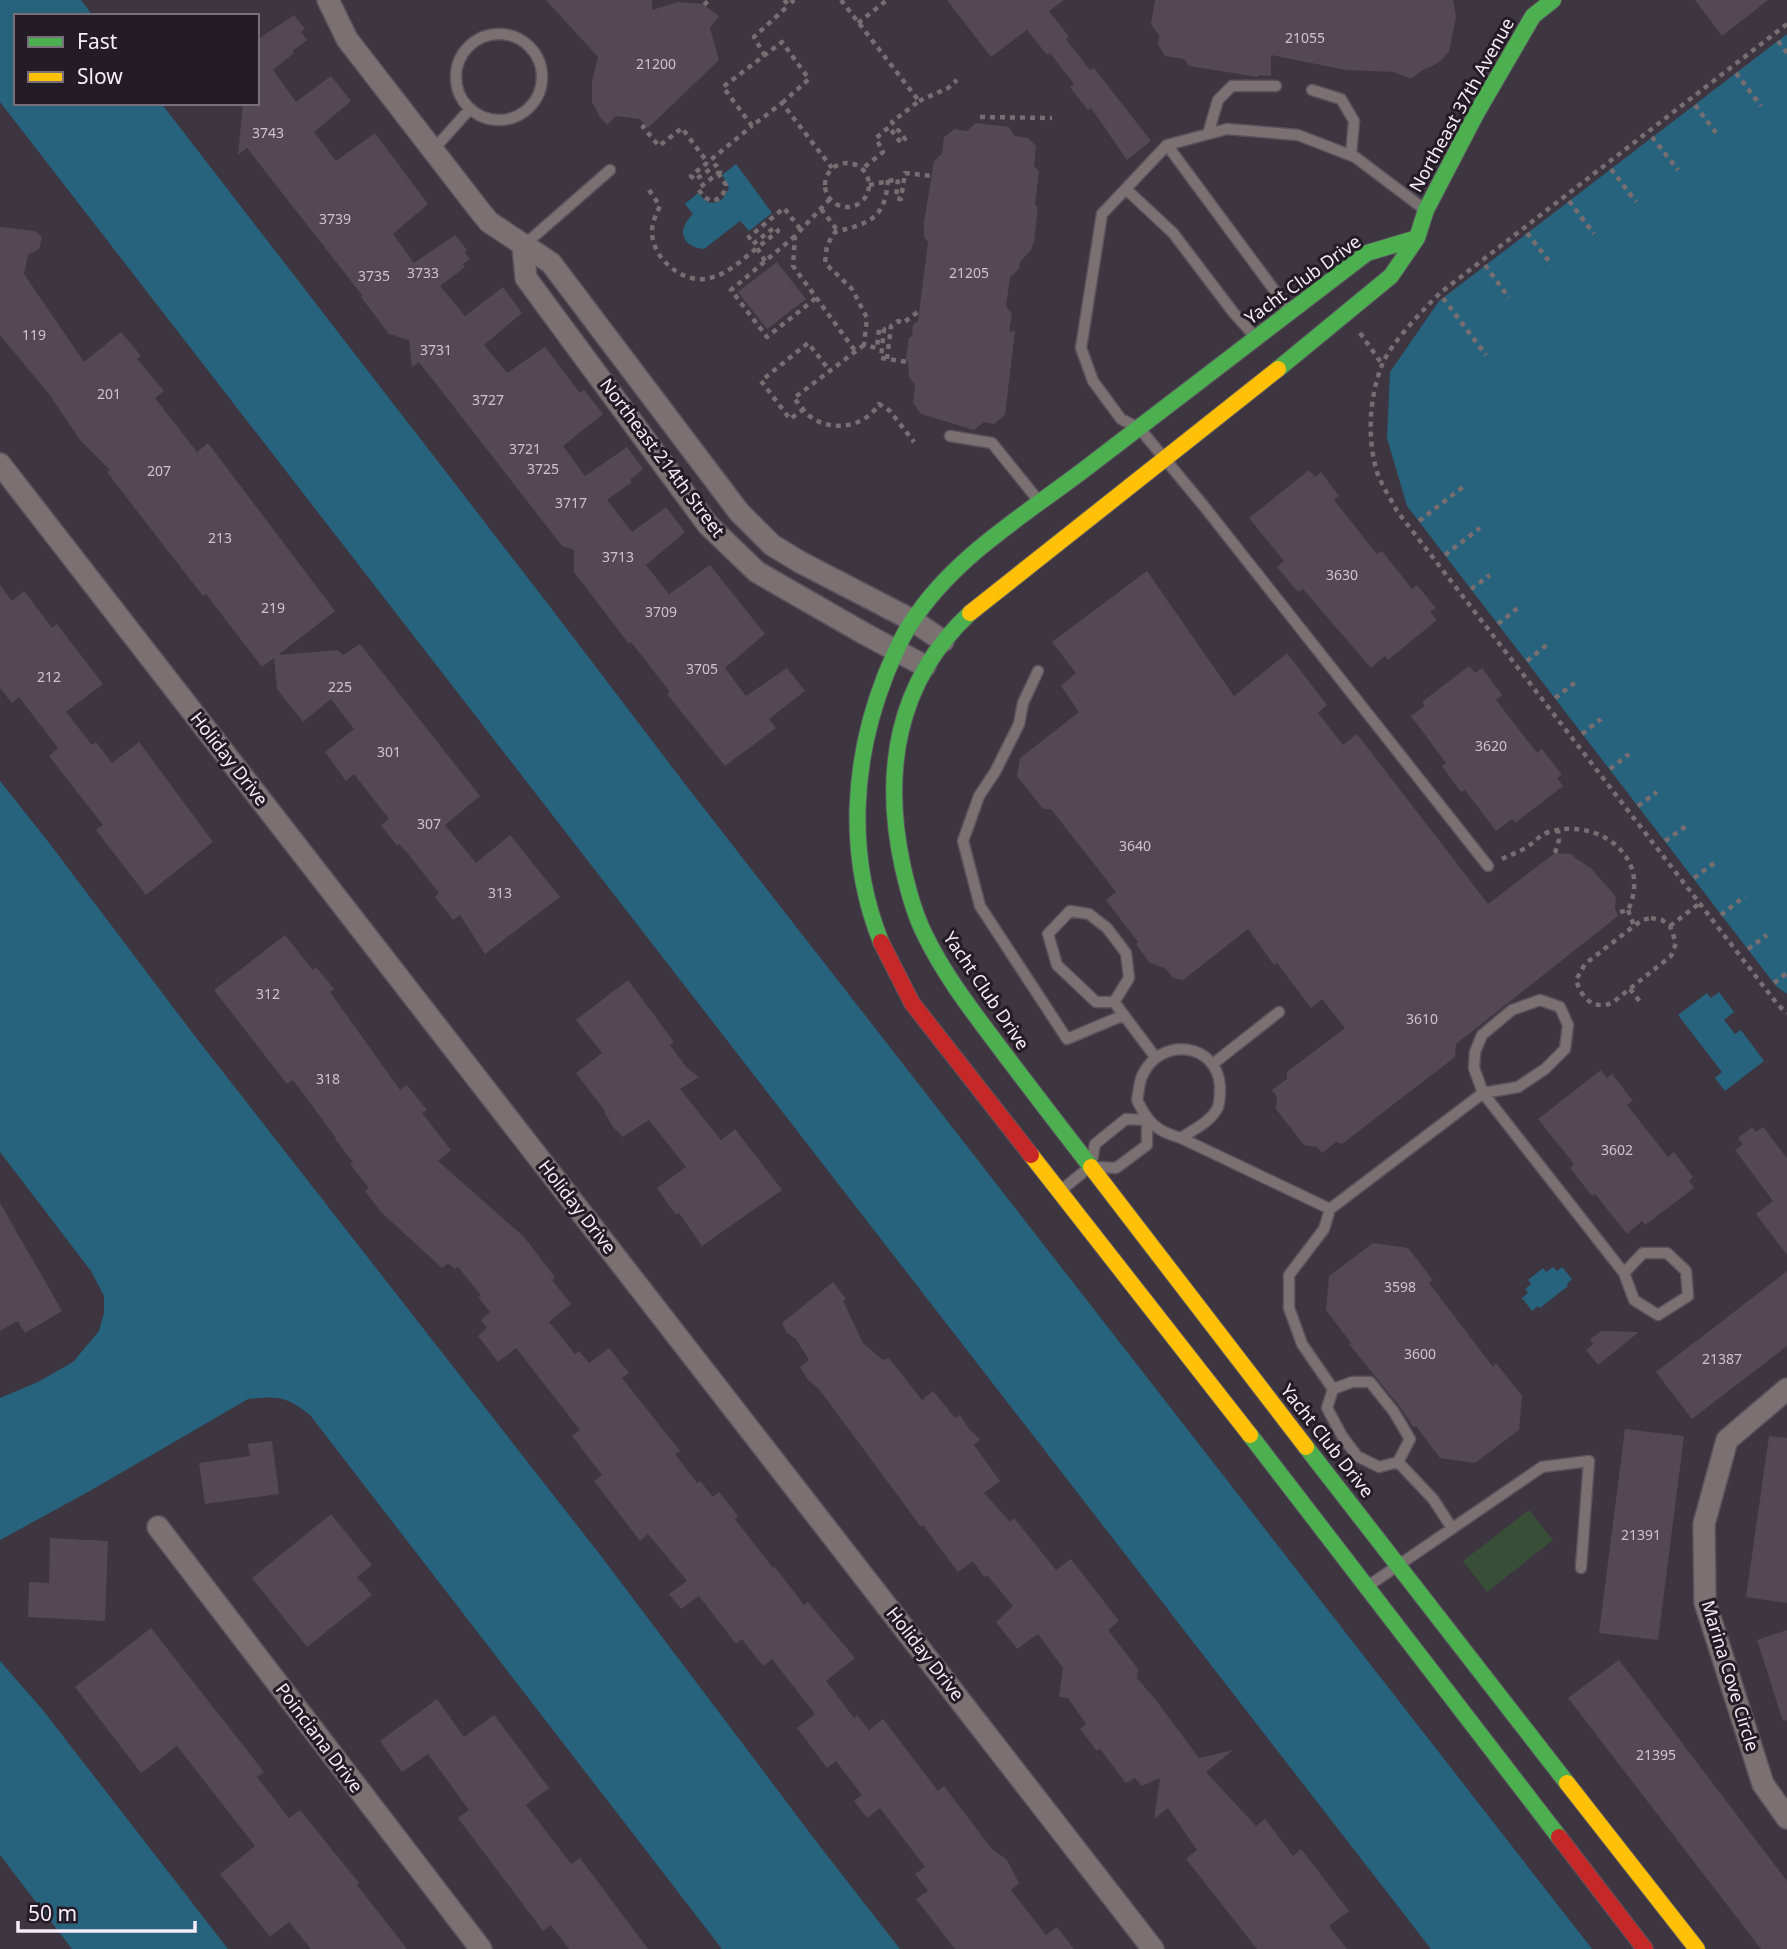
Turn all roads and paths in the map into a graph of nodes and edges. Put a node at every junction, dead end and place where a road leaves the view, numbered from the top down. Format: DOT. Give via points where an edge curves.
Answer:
graph roads {
  1 [pos="328,0"];
  2 [pos="794,0"];
  3 [pos="841,0"];
  4 [pos="887,0"];
  5 [pos="1553,0"];
  6 [pos="787,2"];
  7 [pos="858,23"];
  8 [pos="1787,24"];
  9 [pos="1778,41"];
  10 [pos="1787,53"];
  11 [pos="765,56"];
  12 [pos="1736,73"];
  13 [pos="957,80"];
  14 [pos="1276,86"];
  15 [pos="1312,90"];
  16 [pos="919,101"];
  17 [pos="782,103"];
  18 [pos="1695,105"];
  19 [pos="1761,106"];
  20 [pos="470,109"];
  21 [pos="980,117"];
  22 [pos="1052,117"];
  23 [pos="645,125"];
  24 [pos="752,126"];
  25 [pos="1208,134"];
  26 [pos="1652,137"];
  27 [pos="1719,137"];
  28 [pos="1167,145"];
  29 [pos="433,150"];
  30 [pos="1351,155"];
  31 [pos="708,163"];
  32 [pos="832,168"];
  33 [pos="862,169"];
  34 [pos="1611,169"];
  35 [pos="610,170"];
  36 [pos="1678,170"];
  37 [pos="718,173"];
  38 [pos="932,176"];
  39 [pos="888,180"];
  40 [pos="869,185"];
  41 [pos="649,190"];
  42 [pos="1127,190"];
  43 [pos="830,198"];
  44 [pos="1569,201"];
  45 [pos="1636,202"];
  46 [pos="821,209"];
  47 [pos="1426,210"];
  48 [pos="801,230"];
  49 [pos="838,231"];
  50 [pos="1527,233"];
  51 [pos="1594,234"];
  52 [pos="795,236"];
  53 [pos="1417,238"];
  54 [pos="523,246"];
  55 [pos="757,248"];
  56 [pos="765,261"];
  57 [pos="1485,265"];
  58 [pos="1552,265"];
  59 [pos="816,298"];
  60 [pos="1443,298"];
  61 [pos="1509,298"];
  62 [pos="919,311"];
  63 [pos="1291,312"];
  64 [pos="1359,332"];
  65 [pos="1256,338"];
  66 [pos="864,345"];
  67 [pos="856,352"];
  68 [pos="1486,355"];
  69 [pos="887,359"];
  70 [pos="908,362"];
  71 [pos="1382,364"];
  72 [pos="830,371"];
  73 [pos="804,409"];
  74 [pos="1140,429"];
  75 [pos="950,436"];
  76 [pos="914,442"];
  77 [pos="1166,460"];
  78 [pos="0,464"];
  79 [pos="1462,487"];
  80 [pos="1040,502"];
  81 [pos="1419,520"];
  82 [pos="1480,528"];
  83 [pos="772,545"];
  84 [pos="1445,555"];
  85 [pos="757,572"];
  86 [pos="1490,575"];
  87 [pos="1471,589"];
  88 [pos="1520,606"];
  89 [pos="912,620"];
  90 [pos="1498,624"];
  91 [pos="943,641"];
  92 [pos="1549,643"];
  93 [pos="897,651"];
  94 [pos="1527,661"];
  95 [pos="925,666"];
  96 [pos="1038,671"];
  97 [pos="1577,681"];
  98 [pos="1555,698"];
  99 [pos="1601,719"];
  100 [pos="1582,733"];
  101 [pos="1629,754"];
  102 [pos="1609,769"];
  103 [pos="1657,792"];
  104 [pos="1638,806"];
  105 [pos="1689,824"];
  106 [pos="1558,830"];
  107 [pos="1665,841"];
  108 [pos="1555,853"];
  109 [pos="1717,861"];
  110 [pos="1488,866"];
  111 [pos="1694,878"];
  112 [pos="1745,896"];
  113 [pos="1700,903"];
  114 [pos="1628,910"];
  115 [pos="1617,913"];
  116 [pos="1721,915"];
  117 [pos="1634,926"];
  118 [pos="1670,926"];
  119 [pos="1767,935"];
  120 [pos="1748,949"];
  121 [pos="1787,973"];
  122 [pos="1774,983"];
  123 [pos="1630,989"];
  124 [pos="1114,1002"];
  125 [pos="1642,1003"];
  126 [pos="1279,1012"];
  127 [pos="1787,1013"];
  128 [pos="1124,1015"];
  129 [pos="1156,1058"];
  130 [pos="1214,1063"];
  131 [pos="1483,1093"];
  132 [pos="1147,1120"];
  133 [pos="1181,1138"];
  134 [pos="1091,1166"];
  135 [pos="1058,1192"];
  136 [pos="1330,1209"];
  137 [pos="1624,1273"];
  138 [pos="1333,1389"];
  139 [pos="1787,1390"];
  140 [pos="1398,1462"];
  141 [pos="158,1527"];
  142 [pos="1452,1528"];
  143 [pos="1400,1564"];
  144 [pos="1581,1569"];
  145 [pos="1366,1588"];
  146 [pos="1787,1818"];
  147 [pos="481,1949"];
  148 [pos="1153,1949"];
  149 [pos="1645,1949"];
  150 [pos="1697,1949"];
  1 -- 29 [label="street, Northeast 214th Street" via="346,39"];
  2 -- 6 [label="path"];
  3 -- 7 [label="path"];
  4 -- 7 [label="path"];
  5 -- 47 [label="street, Northeast 37th Avenue" via="1533,16"];
  6 -- 11 [label="path" via="754,37"];
  7 -- 16 [label="path"];
  8 -- 71 [label="path" via="1440,293 1410,324"];
  9 -- 10 [label="path"];
  11 -- 17 [label="path" via="782,42 809,79"];
  11 -- 24 [label="path" via="723,87"];
  12 -- 19 [label="path"];
  13 -- 16 [label="path"];
  14 -- 25 [label="lane" via="1232,86 1219,100"];
  15 -- 30 [label="lane" via="1341,99 1354,121"];
  16 -- 33 [label="path" via="892,122 905,139 901,143 889,127 876,138 883,152"];
  17 -- 24 [label="path"];
  17 -- 32 [label="path"];
  18 -- 27 [label="path"];
  20 -- 20 [label="lane" via="495,121 521,115 532,106 542,81 536,54 512,36 498,34 471,44 461,55 456,84"];
  20 -- 29 [label="lane"];
  21 -- 22 [label="path"];
  23 -- 31 [label="path" via="659,146 681,128"];
  24 -- 31 [label="path"];
  25 -- 28 [label="lane"];
  25 -- 30 [label="lane" via="1227,129 1298,135"];
  26 -- 36 [label="path"];
  28 -- 42 [label="lane"];
  28 -- 63 [label="lane"];
  29 -- 54 [label="street, Northeast 214th Street" via="489,222"];
  30 -- 47 [label="lane"];
  31 -- 37 [label="path" via="691,176 695,180 716,165"];
  32 -- 33 [label="path" via="845,162"];
  32 -- 43 [label="path" via="825,181"];
  33 -- 40 [label="path"];
  34 -- 45 [label="path"];
  35 -- 54 [label="lane"];
  37 -- 37 [label="path" via="698,189 711,201 724,193 726,185"];
  38 -- 39 [label="path" via="905,173 901,199 896,198 898,179"];
  39 -- 40 [label="path"];
  39 -- 49 [label="path" via="886,199 877,215 863,225"];
  40 -- 43 [label="path" via="864,199 853,206 838,205"];
  41 -- 55 [label="path" via="660,206 651,234 670,268 689,278 708,279 723,274"];
  42 -- 65 [label="lane" via="1173,233"];
  42 -- 74 [label="lane" via="1102,214 1082,348 1093,381 1121,419"];
  43 -- 46 [label="path"];
  44 -- 51 [label="path"];
  46 -- 48 [label="path"];
  46 -- 49 [label="path"];
  47 -- 53 [label="street, Northeast 37th Avenue"];
  48 -- 52 [label="path"];
  48 -- 55 [label="path" via="784,208 748,237 753,244 775,227 778,231"];
  49 -- 66 [label="path" via="827,245 825,263 852,289 867,318"];
  50 -- 58 [label="path"];
  52 -- 56 [label="path"];
  52 -- 59 [label="path" via="793,266"];
  53 -- 63 [label="street, Yacht Club Drive" via="1367,253"];
  53 -- 77 [label="street, Yacht Club Drive" via="1391,276"];
  54 -- 83 [label="street, Northeast 214th Street" via="551,263 739,512"];
  54 -- 85 [label="street, Northeast 214th Street" via="526,278 708,525"];
  55 -- 56 [label="path"];
  56 -- 59 [label="path" via="731,290 767,337"];
  57 -- 61 [label="path"];
  59 -- 67 [label="path"];
  60 -- 68 [label="path"];
  62 -- 69 [label="path" via="891,326"];
  63 -- 65 [label="street, Yacht Club Drive"];
  64 -- 71 [label="path"];
  65 -- 74 [label="street, Yacht Club Drive"];
  66 -- 67 [label="path"];
  66 -- 69 [label="path" via="877,348 879,329 884,330 881,358"];
  67 -- 72 [label="path"];
  69 -- 70 [label="path"];
  71 -- 113 [label="path" via="1371,413 1372,443 1378,474 1397,511"];
  72 -- 73 [label="path" via="794,398"];
  72 -- 73 [label="path" via="808,344 761,381 790,419"];
  73 -- 76 [label="path" via="832,427 856,424 879,404"];
  74 -- 77 [label="lane"];
  74 -- 80 [label="street, Yacht Club Drive"];
  75 -- 80 [label="lane" via="992,443"];
  77 -- 91 [label="street, Yacht Club Drive" via="1007,582"];
  77 -- 110 [label="lane"];
  78 -- 148 [label="street, Holiday Drive"];
  79 -- 81 [label="path"];
  80 -- 89 [label="street, Yacht Club Drive" via="976,552"];
  82 -- 84 [label="path"];
  83 -- 85 [label="street"];
  83 -- 89 [label="street, Northeast 214th Street"];
  85 -- 93 [label="street, Northeast 214th Street"];
  86 -- 87 [label="path"];
  88 -- 90 [label="path"];
  89 -- 91 [label="street, Northeast 214th Street"];
  89 -- 93 [label="street, Yacht Club Drive"];
  91 -- 95 [label="street, Yacht Club Drive"];
  92 -- 94 [label="path"];
  93 -- 95 [label="street, Northeast 214th Street"];
  93 -- 135 [label="street, Yacht Club Drive" via="869,721 857,806 857,849 877,935 912,1003"];
  95 -- 134 [label="street, Yacht Club Drive" via="909,705 892,794 908,888 919,922 964,999"];
  96 -- 128 [label="lane" via="1019,724 979,796 963,841 980,906 1067,1039"];
  97 -- 98 [label="path"];
  99 -- 100 [label="path"];
  101 -- 102 [label="path"];
  103 -- 104 [label="path"];
  105 -- 107 [label="path"];
  106 -- 108 [label="path"];
  106 -- 110 [label="path"];
  106 -- 114 [label="path" via="1589,831 1626,853 1635,887"];
  109 -- 111 [label="path"];
  112 -- 116 [label="path"];
  113 -- 118 [label="path"];
  113 -- 127 [label="path"];
  114 -- 115 [label="path"];
  114 -- 117 [label="path"];
  117 -- 118 [label="path" via="1651,918"];
  117 -- 123 [label="path" via="1585,964 1576,981 1588,1002 1602,1007"];
  118 -- 123 [label="path" via="1676,943 1671,956"];
  119 -- 120 [label="path"];
  121 -- 122 [label="path"];
  123 -- 125 [label="path"];
  124 -- 124 [label="lane" via="1129,978 1126,953 1107,928 1088,914 1070,911 1048,934 1057,965 1096,1002"];
  124 -- 128 [label="lane"];
  126 -- 130 [label="lane"];
  128 -- 129 [label="lane"];
  129 -- 130 [label="lane" via="1169,1049 1183,1049"];
  129 -- 132 [label="lane" via="1143,1074 1137,1100"];
  130 -- 133 [label="lane" via="1219,1106 1210,1119"];
  131 -- 131 [label="lane" via="1518,1087 1565,1049 1568,1025 1560,1007 1540,1000 1512,1010 1482,1035 1474,1068"];
  131 -- 136 [label="lane"];
  131 -- 137 [label="lane"];
  132 -- 133 [label="lane" via="1164,1133"];
  132 -- 134 [label="lane" via="1126,1119 1102,1137"];
  132 -- 134 [label="lane" via="1147,1145 1116,1168"];
  133 -- 136 [label="lane"];
  134 -- 135 [label="lane"];
  134 -- 143 [label="street, Yacht Club Drive"];
  135 -- 145 [label="street, Yacht Club Drive"];
  136 -- 138 [label="lane" via="1324,1229 1289,1275 1289,1308 1302,1344"];
  137 -- 137 [label="lane" via="1634,1300 1658,1315 1688,1296 1686,1270 1667,1253 1643,1253"];
  138 -- 140 [label="lane" via="1327,1408 1357,1456 1379,1467"];
  138 -- 140 [label="lane" via="1370,1382 1410,1439"];
  139 -- 146 [label="street, Marina Cove Circle" via="1727,1440 1704,1524 1705,1602 1763,1784"];
  140 -- 142 [label="lane" via="1433,1499"];
  141 -- 147 [label="street, Poinciana Drive"];
  142 -- 143 [label="lane"];
  142 -- 144 [label="lane" via="1542,1467 1589,1461"];
  143 -- 145 [label="lane"];
  143 -- 150 [label="street, Yacht Club Drive"];
  145 -- 149 [label="street, Yacht Club Drive"];
}
